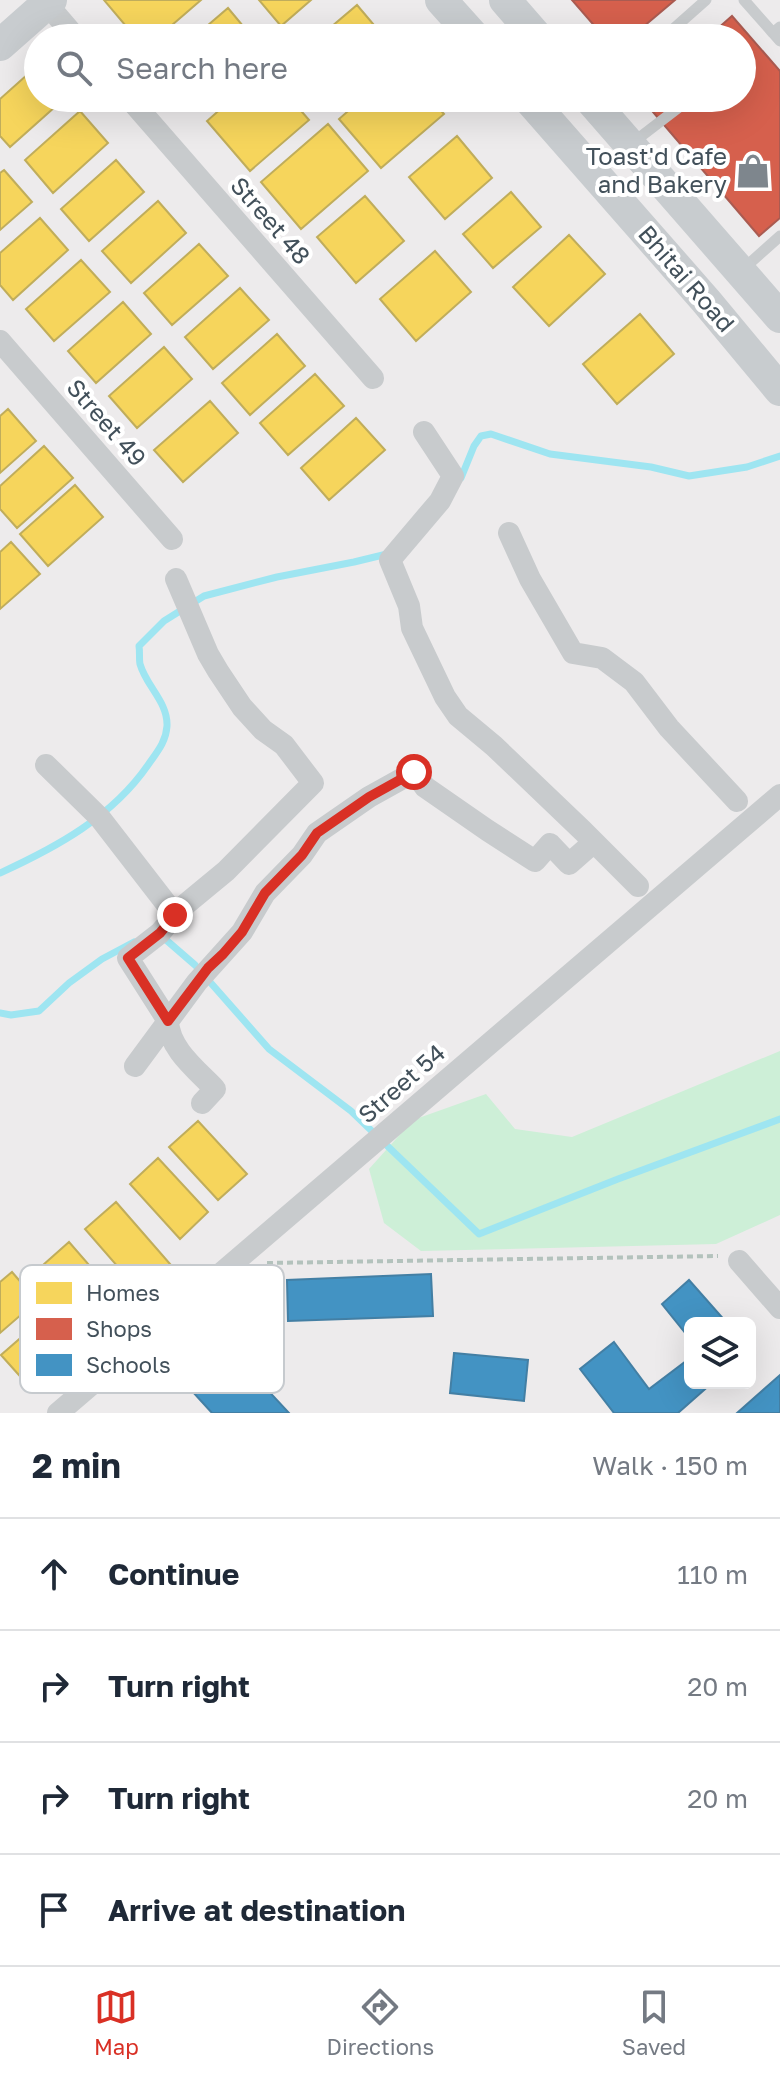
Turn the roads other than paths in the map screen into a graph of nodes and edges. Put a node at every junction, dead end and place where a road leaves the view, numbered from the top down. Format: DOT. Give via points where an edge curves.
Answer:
graph roads {
  1 [pos="441,0"];
  2 [pos="505,0"];
  3 [pos="706,0"];
  4 [pos="744,0"];
  5 [pos="47,1"];
  6 [pos="65,24"];
  7 [pos="462,24"];
  8 [pos="526,24"];
  9 [pos="679,24"];
  10 [pos="778,34"];
  11 [pos="0,45"];
  12 [pos="141,112"];
  13 [pos="540,112"];
  14 [pos="603,112"];
  15 [pos="673,112"];
  16 [pos="630,145"];
  17 [pos="780,236"];
  18 [pos="741,271"];
  19 [pos="706,301"];
  20 [pos="780,317"];
  21 [pos="0,341"];
  22 [pos="373,378"];
  23 [pos="780,390"];
  24 [pos="424,432"];
  25 [pos="509,533"];
  26 [pos="172,539"];
  27 [pos="179,586"];
  28 [pos="46,765"];
  29 [pos="780,795"];
  30 [pos="737,801"];
  31 [pos="594,842"];
  32 [pos="638,886"];
  33 [pos="160,931"];
  34 [pos="168,1021"];
  35 [pos="135,1066"];
  36 [pos="202,1103"];
  37 [pos="739,1261"];
  38 [pos="231,1265"];
  39 [pos="780,1308"];
  40 [pos="81,1393"];
  41 [pos="58,1413"];
  1 -- 7 [label="street"];
  2 -- 8 [label="street"];
  3 -- 9 [label="lane"];
  4 -- 10 [label="lane"];
  5 -- 6 [label="street"];
  5 -- 11 [label="street"];
  12 -- 22 [label="street, Street 48"];
  13 -- 19 [label="street, Bhitai Road"];
  14 -- 16 [label="street, Bhitai Road"];
  15 -- 16 [label="lane"];
  16 -- 18 [label="street, Bhitai Road"];
  17 -- 18 [label="lane"];
  18 -- 19 [label="street"];
  18 -- 20 [label="street, Bhitai Road"];
  19 -- 23 [label="street, Bhitai Road"];
  21 -- 26 [label="street, Street 49"];
  24 -- 31 [label="street" via="453,476 440,501 390,560 412,628 458,716"];
  25 -- 30 [label="street" via="573,653 602,658 634,682"];
  27 -- 33 [label="street" via="208,654 242,707 284,745 313,783"];
  28 -- 33 [label="street" via="100,818"];
  29 -- 38 [label="street, Street 54"];
  31 -- 32 [label="street"];
  31 -- 34 [label="street" via="569,864 550,844 535,861 425,787 414,772 317,833"];
  33 -- 34 [label="street" via="128,958"];
  34 -- 35 [label="street"];
  34 -- 36 [label="street" via="168,1031 184,1057 215,1089"];
  37 -- 39 [label="street"];
  40 -- 41 [label="street, Street 54"];
}
